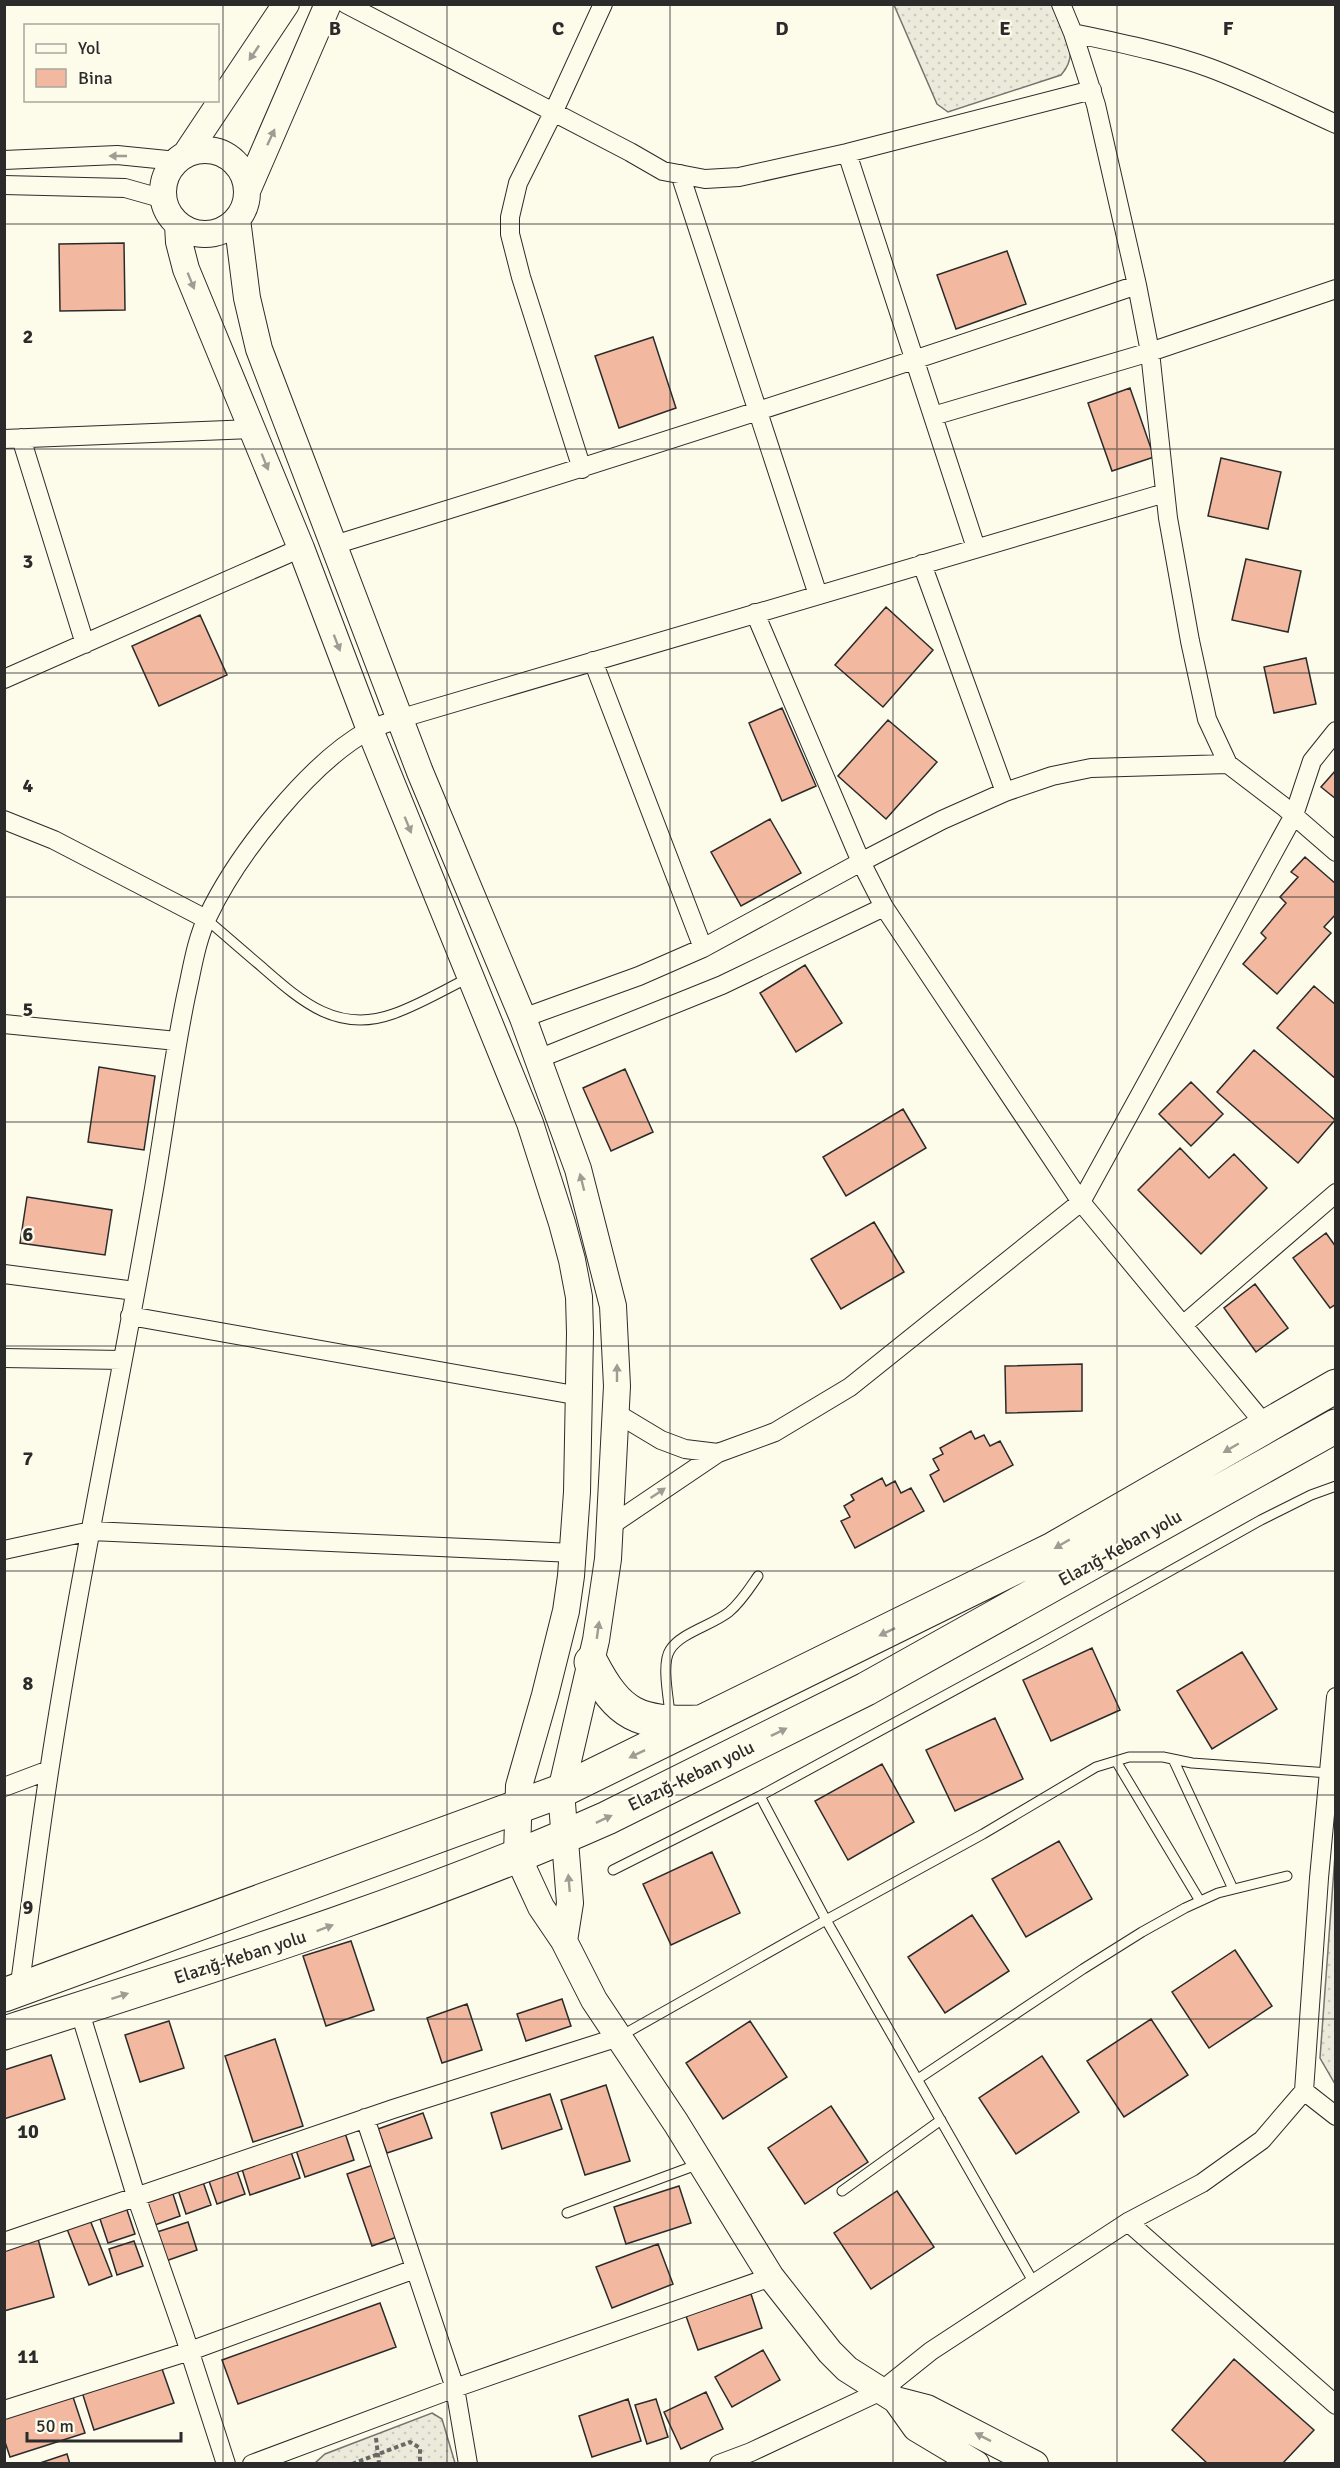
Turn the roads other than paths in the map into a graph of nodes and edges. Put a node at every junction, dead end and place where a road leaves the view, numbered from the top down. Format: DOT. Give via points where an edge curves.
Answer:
graph roads {
  1 [pos="286,4"];
  2 [pos="328,4"];
  3 [pos="346,4"];
  4 [pos="603,4"];
  5 [pos="1061,4"];
  6 [pos="1073,33"];
  7 [pos="1092,90"];
  8 [pos="554,113"];
  9 [pos="1335,124"];
  10 [pos="847,153"];
  11 [pos="182,158"];
  12 [pos="4,160"];
  13 [pos="680,174"];
  14 [pos="4,185"];
  15 [pos="247,191"];
  16 [pos="164,199"];
  17 [pos="237,219"];
  18 [pos="178,225"];
  19 [pos="1137,285"];
  20 [pos="1335,289"];
  21 [pos="1150,352"];
  22 [pos="915,361"];
  23 [pos="758,411"];
  24 [pos="933,416"];
  25 [pos="252,429"];
  26 [pos="13,439"];
  27 [pos="582,469"];
  28 [pos="1165,492"];
  29 [pos="334,545"];
  30 [pos="301,548"];
  31 [pos="976,548"];
  32 [pos="922,564"];
  33 [pos="818,595"];
  34 [pos="755,614"];
  35 [pos="85,644"];
  36 [pos="593,662"];
  37 [pos="4,679"];
  38 [pos="402,718"];
  39 [pos="370,730"];
  40 [pos="1335,731"];
  41 [pos="1228,764"];
  42 [pos="1005,792"];
  43 [pos="1294,815"];
  44 [pos="4,820"];
  45 [pos="1335,852"];
  46 [pos="861,862"];
  47 [pos="884,908"];
  48 [pos="206,919"];
  49 [pos="703,948"];
  50 [pos="470,977"];
  51 [pos="523,1018"];
  52 [pos="4,1024"];
  53 [pos="177,1041"];
  54 [pos="538,1059"];
  55 [pos="1335,1192"];
  56 [pos="1081,1202"];
  57 [pos="4,1274"];
  58 [pos="135,1291"];
  59 [pos="130,1316"];
  60 [pos="1183,1325"];
  61 [pos="4,1358"];
  62 [pos="122,1360"];
  63 [pos="1335,1386"];
  64 [pos="580,1396"];
  65 [pos="616,1413"];
  66 [pos="1335,1426"];
  67 [pos="1267,1427"];
  68 [pos="718,1454"];
  69 [pos="1335,1486"];
  70 [pos="610,1526"];
  71 [pos="91,1531"];
  72 [pos="4,1550"];
  73 [pos="573,1553"];
  74 [pos="758,1576"];
  75 [pos="591,1662"];
  76 [pos="1335,1697"];
  77 [pos="687,1723"];
  78 [pos="1173,1759"];
  79 [pos="1116,1761"];
  80 [pos="49,1770"];
  81 [pos="1329,1773"];
  82 [pos="4,1787"];
  83 [pos="561,1791"];
  84 [pos="760,1796"];
  85 [pos="518,1807"];
  86 [pos="564,1837"];
  87 [pos="517,1855"];
  88 [pos="613,1870"];
  89 [pos="1287,1876"];
  90 [pos="1233,1889"];
  91 [pos="1200,1901"];
  92 [pos="826,1920"];
  93 [pos="564,1941"];
  94 [pos="12,1993"];
  95 [pos="79,2009"];
  96 [pos="4,2033"];
  97 [pos="619,2037"];
  98 [pos="918,2079"];
  99 [pos="1304,2091"];
  100 [pos="1335,2116"];
  101 [pos="365,2118"];
  102 [pos="941,2120"];
  103 [pos="701,2163"];
  104 [pos="842,2191"];
  105 [pos="136,2196"];
  106 [pos="567,2213"];
  107 [pos="1128,2222"];
  108 [pos="4,2242"];
  109 [pos="415,2269"];
  110 [pos="771,2277"];
  111 [pos="1034,2283"];
  112 [pos="190,2351"];
  113 [pos="455,2388"];
  114 [pos="889,2395"];
  115 [pos="1335,2405"];
  116 [pos="4,2410"];
  117 [pos="300,2455"];
  118 [pos="225,2463"];
  119 [pos="252,2463"];
  120 [pos="468,2463"];
  121 [pos="719,2463"];
  122 [pos="976,2463"];
  123 [pos="1035,2463"];
  1 -- 11 [label="main road, one-way"];
  15 -- 2 [label="main road, one-way"];
  3 -- 8 [label="street"];
  4 -- 8 [label="street"];
  5 -- 6 [label="street"];
  6 -- 7 [label="street"];
  6 -- 9 [label="street" via="1207,67"];
  7 -- 10 [label="street"];
  7 -- 19 [label="street"];
  8 -- 13 [label="street" via="663,171"];
  8 -- 27 [label="street" via="518,183 512,200 510,234"];
  10 -- 13 [label="street" via="739,177 705,179"];
  10 -- 22 [label="street"];
  11 -- 12 [label="street, one-way" via="117,155"];
  11 -- 15 [label="main road" via="210,150 222,153 232,159 245,179"];
  11 -- 16 [label="main road" via="169,170"];
  13 -- 23 [label="street"];
  14 -- 16 [label="street" via="125,188"];
  15 -- 17 [label="main road" via="246,203"];
  16 -- 18 [label="main road"];
  17 -- 18 [label="main road" via="212,234"];
  17 -- 29 [label="main road" via="247,298 259,349"];
  18 -- 25 [label="main road, one-way" via="186,269"];
  19 -- 21 [label="street"];
  19 -- 22 [label="street"];
  20 -- 21 [label="street"];
  21 -- 24 [label="street"];
  21 -- 28 [label="street"];
  22 -- 23 [label="street"];
  22 -- 24 [label="street"];
  23 -- 27 [label="street"];
  23 -- 33 [label="street"];
  24 -- 31 [label="street"];
  25 -- 26 [label="street"];
  25 -- 30 [label="main road, one-way"];
  26 -- 35 [label="street"];
  27 -- 29 [label="street"];
  28 -- 31 [label="street"];
  28 -- 41 [label="street" via="1190,641 1208,719"];
  29 -- 38 [label="main road"];
  30 -- 35 [label="street"];
  30 -- 39 [label="main road, one-way"];
  31 -- 32 [label="street"];
  32 -- 33 [label="street"];
  32 -- 42 [label="street"];
  33 -- 34 [label="street"];
  34 -- 36 [label="street"];
  34 -- 46 [label="street"];
  35 -- 37 [label="street"];
  36 -- 38 [label="street"];
  36 -- 49 [label="street"];
  38 -- 39 [label="street"];
  38 -- 51 [label="main road" via="420,772"];
  39 -- 48 [label="street" via="335,755 265,828 232,871"];
  39 -- 50 [label="main road, one-way"];
  40 -- 43 [label="street" via="1312,761"];
  41 -- 42 [label="street" via="1091,768"];
  41 -- 43 [label="street"];
  42 -- 46 [label="street"];
  43 -- 45 [label="street"];
  43 -- 56 [label="street"];
  44 -- 48 [label="street" via="54,840"];
  46 -- 47 [label="street"];
  46 -- 49 [label="street"];
  47 -- 54 [label="street" via="722,985"];
  47 -- 56 [label="street"];
  48 -- 50 [label="lane" via="299,999 342,1018 393,1014"];
  48 -- 53 [label="street"];
  49 -- 51 [label="street"];
  50 -- 64 [label="main road" via="530,1123 562,1223 579,1297"];
  51 -- 54 [label="main road"];
  52 -- 53 [label="street"];
  53 -- 58 [label="street"];
  65 -- 54 [label="main road, one-way" via="613,1306 578,1169"];
  55 -- 60 [label="street"];
  56 -- 60 [label="street"];
  56 -- 68 [label="street" via="850,1386 775,1432"];
  57 -- 58 [label="street"];
  58 -- 59 [label="street"];
  59 -- 62 [label="street"];
  59 -- 64 [label="street"];
  60 -- 67 [label="street"];
  61 -- 62 [label="street"];
  62 -- 71 [label="street"];
  63 -- 67 [label="highway, Elazığ-Keban yolu"];
  64 -- 73 [label="main road"];
  65 -- 68 [label="street" via="661,1440 685,1449"];
  65 -- 70 [label="main road"];
  86 -- 66 [label="highway, Elazığ-Keban yolu, one-way" via="866,1689"];
  67 -- 77 [label="highway, Elazığ-Keban yolu, one-way" via="1053,1549"];
  70 -- 68 [label="street, one-way"];
  69 -- 84 [label="lane" via="1261,1520"];
  75 -- 70 [label="main road, one-way"];
  71 -- 72 [label="street"];
  71 -- 73 [label="street"];
  71 -- 80 [label="street"];
  73 -- 85 [label="main road" via="566,1611 519,1786"];
  74 -- 77 [label="lane" via="728,1613 669,1651 666,1664"];
  75 -- 77 [label="highway" via="609,1694 621,1706 642,1718"];
  75 -- 83 [label="main road"];
  76 -- 81 [label="street"];
  77 -- 83 [label="highway, Elazığ-Keban yolu, one-way"];
  78 -- 79 [label="lane" via="1129,1757"];
  78 -- 81 [label="lane"];
  78 -- 90 [label="lane"];
  79 -- 91 [label="lane"];
  79 -- 92 [label="lane" via="1095,1767"];
  80 -- 82 [label="street"];
  80 -- 94 [label="street"];
  81 -- 99 [label="street"];
  83 -- 85 [label="highway, Elazığ-Keban yolu"];
  83 -- 86 [label="main road"];
  84 -- 88 [label="lane"];
  84 -- 92 [label="lane"];
  85 -- 87 [label="main road"];
  85 -- 94 [label="highway, Elazığ-Keban yolu"];
  86 -- 87 [label="highway, Elazığ-Keban yolu"];
  93 -- 86 [label="main road, one-way" via="570,1903"];
  87 -- 93 [label="main road" via="541,1907"];
  95 -- 87 [label="highway, Elazığ-Keban yolu, one-way" via="316,1932"];
  89 -- 90 [label="lane"];
  90 -- 91 [label="lane"];
  91 -- 98 [label="lane" via="1142,1932"];
  92 -- 97 [label="lane"];
  92 -- 98 [label="lane"];
  93 -- 97 [label="main road" via="594,2000"];
  95 -- 96 [label="highway, Elazığ-Keban yolu"];
  95 -- 105 [label="street"];
  97 -- 101 [label="street"];
  97 -- 103 [label="main road"];
  98 -- 102 [label="lane"];
  99 -- 100 [label="street"];
  99 -- 107 [label="street" via="1262,2140 1202,2183"];
  101 -- 105 [label="street"];
  101 -- 109 [label="street"];
  102 -- 104 [label="lane"];
  102 -- 111 [label="lane"];
  103 -- 106 [label="lane"];
  103 -- 110 [label="main road"];
  105 -- 108 [label="street"];
  105 -- 112 [label="street"];
  107 -- 111 [label="street"];
  107 -- 115 [label="street"];
  109 -- 112 [label="street"];
  109 -- 113 [label="street"];
  110 -- 113 [label="street"];
  110 -- 114 [label="main road" via="830,2352 848,2369"];
  111 -- 114 [label="street" via="931,2351"];
  112 -- 116 [label="street"];
  112 -- 118 [label="street"];
  113 -- 117 [label="street" via="373,2418"];
  113 -- 120 [label="street"];
  114 -- 121 [label="street"];
  114 -- 122 [label="main road" via="916,2428"];
  123 -- 114 [label="main road, one-way" via="927,2408"];
  117 -- 119 [label="street"];
}
